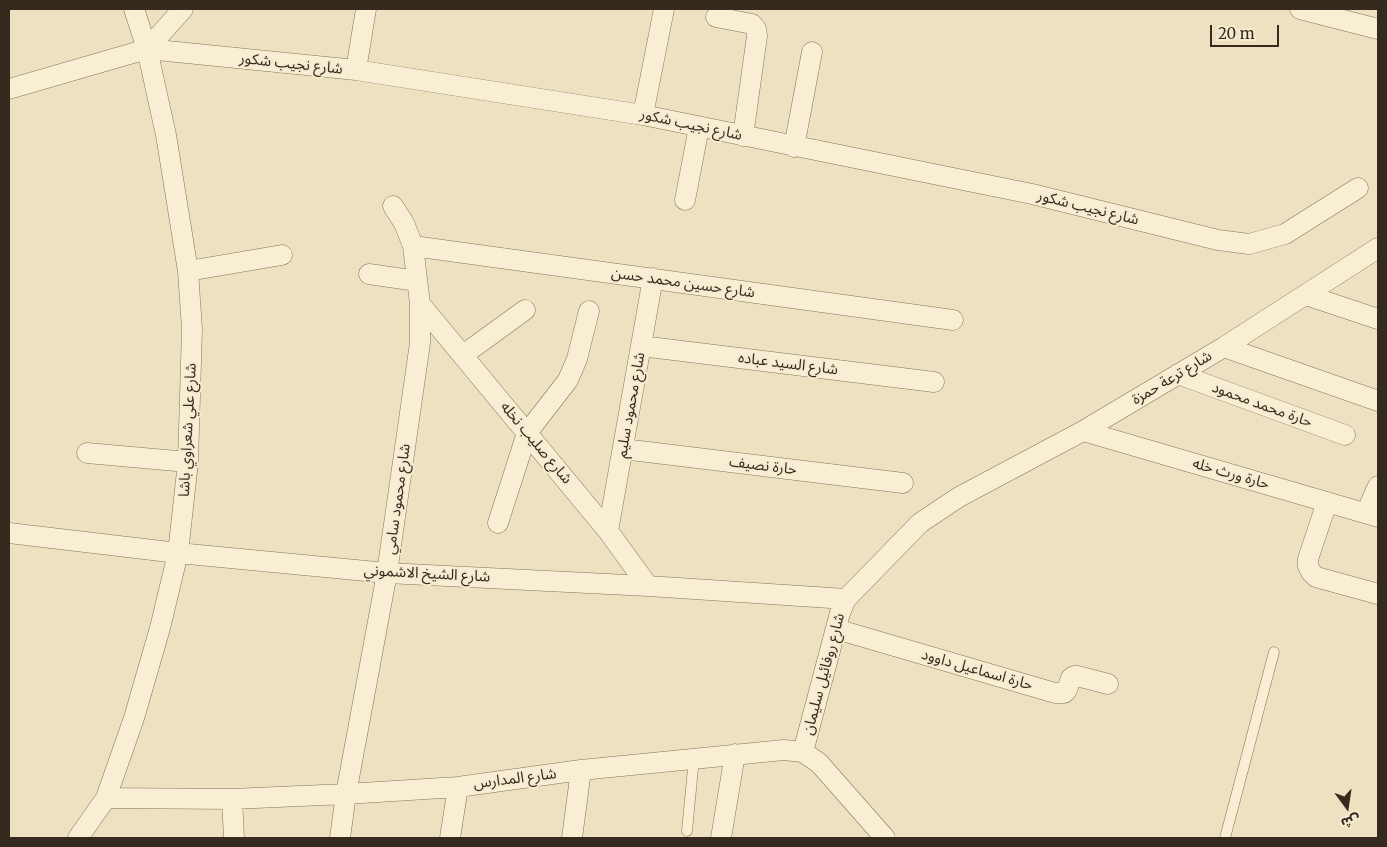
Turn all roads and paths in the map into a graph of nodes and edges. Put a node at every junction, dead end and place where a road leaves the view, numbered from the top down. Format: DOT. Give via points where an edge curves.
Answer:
graph roads {
  1 [pos="134,9"];
  2 [pos="183,9"];
  3 [pos="366,9"];
  4 [pos="664,9"];
  5 [pos="1300,9"];
  6 [pos="1347,15"];
  7 [pos="716,17"];
  8 [pos="1378,28"];
  9 [pos="147,49"];
  10 [pos="812,52"];
  11 [pos="356,70"];
  12 [pos="9,89"];
  13 [pos="643,115"];
  14 [pos="699,127"];
  15 [pos="743,136"];
  16 [pos="794,147"];
  17 [pos="1358,188"];
  18 [pos="685,200"];
  19 [pos="393,206"];
  20 [pos="413,246"];
  21 [pos="1378,248"];
  22 [pos="282,255"];
  23 [pos="188,271"];
  24 [pos="370,274"];
  25 [pos="653,278"];
  26 [pos="417,282"];
  27 [pos="1306,295"];
  28 [pos="420,304"];
  29 [pos="525,310"];
  30 [pos="589,311"];
  31 [pos="1378,319"];
  32 [pos="953,320"];
  33 [pos="641,346"];
  34 [pos="1224,347"];
  35 [pos="463,355"];
  36 [pos="1178,374"];
  37 [pos="934,382"];
  38 [pos="1378,401"];
  39 [pos="1083,432"];
  40 [pos="527,433"];
  41 [pos="1345,435"];
  42 [pos="623,449"];
  43 [pos="87,453"];
  44 [pos="188,462"];
  45 [pos="904,483"];
  46 [pos="1378,486"];
  47 [pos="959,497"];
  48 [pos="1327,502"];
  49 [pos="1372,515"];
  50 [pos="498,523"];
  51 [pos="608,531"];
  52 [pos="9,533"];
  53 [pos="178,553"];
  54 [pos="387,573"];
  55 [pos="648,586"];
  56 [pos="1378,594"];
  57 [pos="846,599"];
  58 [pos="836,629"];
  59 [pos="1274,652"];
  60 [pos="1108,684"];
  61 [pos="803,752"];
  62 [pos="735,754"];
  63 [pos="694,758"];
  64 [pos="581,770"];
  65 [pos="458,786"];
  66 [pos="346,794"];
  67 [pos="106,798"];
  68 [pos="232,798"];
  69 [pos="686,831"];
  70 [pos="78,838"];
  71 [pos="234,838"];
  72 [pos="340,838"];
  73 [pos="450,838"];
  74 [pos="572,838"];
  75 [pos="721,838"];
  76 [pos="885,838"];
  77 [pos="1225,838"];
  1 -- 9 [label="street, شارع علي شعراوي باشا"];
  2 -- 9 [label="street"];
  3 -- 11 [label="street"];
  4 -- 13 [label="street"];
  5 -- 6 [label="street"];
  6 -- 8 [label="street"];
  7 -- 15 [label="street" via="752,24 758,36"];
  9 -- 11 [label="street, شارع نجيب شكور"];
  9 -- 12 [label="street, شارع نجيب شكور"];
  9 -- 23 [label="street, شارع علي شعراوي باشا" via="166,135"];
  10 -- 16 [label="street"];
  11 -- 13 [label="street, شارع نجيب شكور"];
  13 -- 14 [label="street, شارع نجيب شكور"];
  14 -- 15 [label="street, شارع نجيب شكور"];
  14 -- 18 [label="street"];
  15 -- 16 [label="street, شارع نجيب شكور"];
  16 -- 17 [label="street, شارع نجيب شكور" via="1032,194 1218,240 1248,244 1285,234"];
  19 -- 20 [label="street, شارع محمود سامي"];
  20 -- 25 [label="street, شارع حسين محمد حسن"];
  20 -- 26 [label="street, شارع محمود سامي"];
  21 -- 27 [label="street, شارع ترعة حمزة"];
  22 -- 23 [label="street"];
  23 -- 44 [label="street, شارع علي شعراوي باشا" via="192,328"];
  24 -- 26 [label="street"];
  25 -- 32 [label="street, شارع حسين محمد حسن"];
  25 -- 33 [label="street, شارع محمود سليم"];
  26 -- 28 [label="street, شارع محمود سامي"];
  27 -- 31 [label="street"];
  27 -- 34 [label="street, شارع ترعة حمزة"];
  28 -- 35 [label="street, شارع صليب نخله"];
  28 -- 54 [label="street, شارع محمود سامي" via="420,343"];
  29 -- 35 [label="street"];
  30 -- 40 [label="street" via="568,380"];
  33 -- 37 [label="street, شارع السيد عباده"];
  33 -- 42 [label="street, شارع محمود سليم"];
  34 -- 36 [label="street, شارع ترعة حمزة"];
  34 -- 38 [label="street"];
  35 -- 40 [label="street, شارع صليب نخله"];
  36 -- 39 [label="street, شارع ترعة حمزة"];
  36 -- 41 [label="street, حارة محمد محمود"];
  39 -- 47 [label="street, شارع ترعة حمزة"];
  39 -- 48 [label="street, حارة ورث خله"];
  40 -- 50 [label="street"];
  40 -- 51 [label="street, شارع صليب نخله"];
  42 -- 45 [label="street, حارة نصيف"];
  42 -- 51 [label="street, شارع محمود سليم"];
  43 -- 44 [label="street"];
  44 -- 53 [label="street, شارع علي شعراوي باشا"];
  46 -- 49 [label="street"];
  47 -- 57 [label="street, شارع روفائيل سليمان" via="920,523"];
  48 -- 49 [label="street, حارة ورث خله"];
  48 -- 56 [label="street" via="1308,559 1311,572 1316,577"];
  51 -- 55 [label="street, شارع صليب نخله"];
  52 -- 53 [label="street, شارع الشيخ الاشموني"];
  53 -- 54 [label="street, شارع الشيخ الاشموني"];
  53 -- 67 [label="street, شارع علي شعراوي باشا" via="137,709"];
  54 -- 55 [label="street, شارع الشيخ الاشموني"];
  54 -- 66 [label="street, شارع محمود سامي"];
  55 -- 57 [label="street, شارع الشيخ الاشموني"];
  57 -- 58 [label="street, شارع روفائيل سليمان"];
  58 -- 60 [label="street, حارة اسماعيل داوود" via="1055,694 1064,693 1074,676"];
  58 -- 61 [label="street, شارع روفائيل سليمان"];
  59 -- 77 [label="lane"];
  61 -- 62 [label="street, شارع المدارس" via="784,750"];
  61 -- 76 [label="street" via="819,763"];
  62 -- 63 [label="street, شارع المدارس"];
  62 -- 75 [label="street"];
  63 -- 64 [label="street, شارع المدارس"];
  63 -- 69 [label="lane"];
  64 -- 65 [label="street, شارع المدارس"];
  64 -- 74 [label="street"];
  65 -- 66 [label="street, شارع المدارس"];
  65 -- 73 [label="street"];
  66 -- 68 [label="street, شارع المدارس"];
  66 -- 72 [label="street, شارع محمود سامي"];
  67 -- 68 [label="street, شارع المدارس"];
  67 -- 70 [label="street, شارع علي شعراوي باشا"];
  68 -- 71 [label="street"];
}
